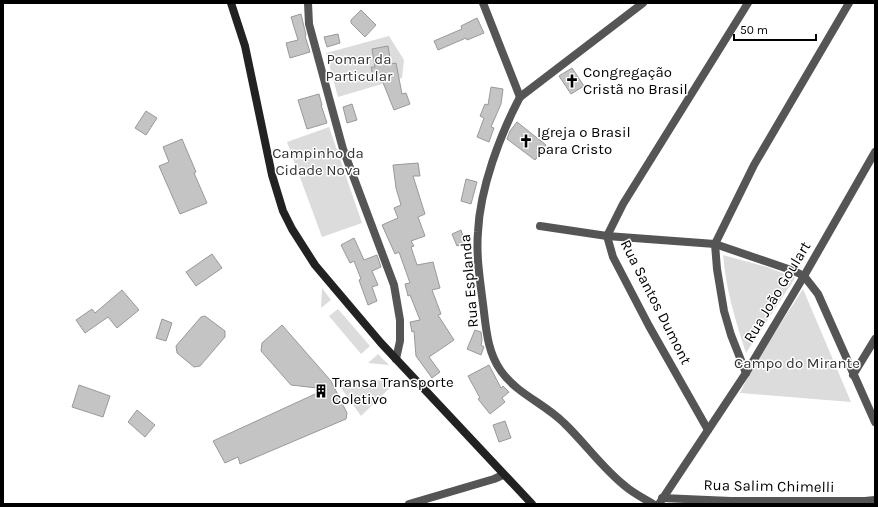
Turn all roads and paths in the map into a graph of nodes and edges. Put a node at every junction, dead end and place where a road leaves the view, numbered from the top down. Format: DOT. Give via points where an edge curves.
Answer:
graph roads {
  1 [pos="231,3"];
  2 [pos="308,3"];
  3 [pos="483,3"];
  4 [pos="643,3"];
  5 [pos="748,3"];
  6 [pos="849,3"];
  7 [pos="520,96"];
  8 [pos="875,152"];
  9 [pos="540,226"];
  10 [pos="607,236"];
  11 [pos="715,244"];
  12 [pos="804,276"];
  13 [pos="875,339"];
  14 [pos="396,359"];
  15 [pos="746,373"];
  16 [pos="853,375"];
  17 [pos="875,422"];
  18 [pos="708,430"];
  19 [pos="503,474"];
  20 [pos="875,500"];
  21 [pos="660,501"];
  22 [pos="409,504"];
  23 [pos="532,504"];
  24 [pos="653,504"];
  1 -- 14 [label="main road" via="245,46 272,175 283,211 316,265"];
  2 -- 14 [label="street" via="309,24 343,149 394,285 400,320 400,341"];
  3 -- 7 [label="street"];
  4 -- 7 [label="street, Rua Esplanda"];
  5 -- 10 [label="street, Rua Santos Dumont" via="623,204"];
  6 -- 11 [label="street" via="754,165"];
  7 -- 24 [label="street, Rua Esplanda" via="508,118 488,176 478,230 477,254 484,317 493,357 510,382 563,421 620,482"];
  8 -- 12 [label="street, Rua João Goulart"];
  9 -- 10 [label="street"];
  10 -- 11 [label="street"];
  10 -- 18 [label="street, Rua Santos Dumont" via="613,257"];
  11 -- 12 [label="street"];
  11 -- 15 [label="street" via="724,311"];
  12 -- 15 [label="street, Rua João Goulart"];
  12 -- 16 [label="street" via="818,294"];
  13 -- 16 [label="street"];
  14 -- 19 [label="main road"];
  15 -- 18 [label="street, Rua João Goulart"];
  16 -- 17 [label="street"];
  18 -- 21 [label="street, Rua João Goulart"];
  19 -- 22 [label="street" via="494,479"];
  19 -- 23 [label="main road"];
  20 -- 21 [label="street, Rua Salim Chimelli"];
}
